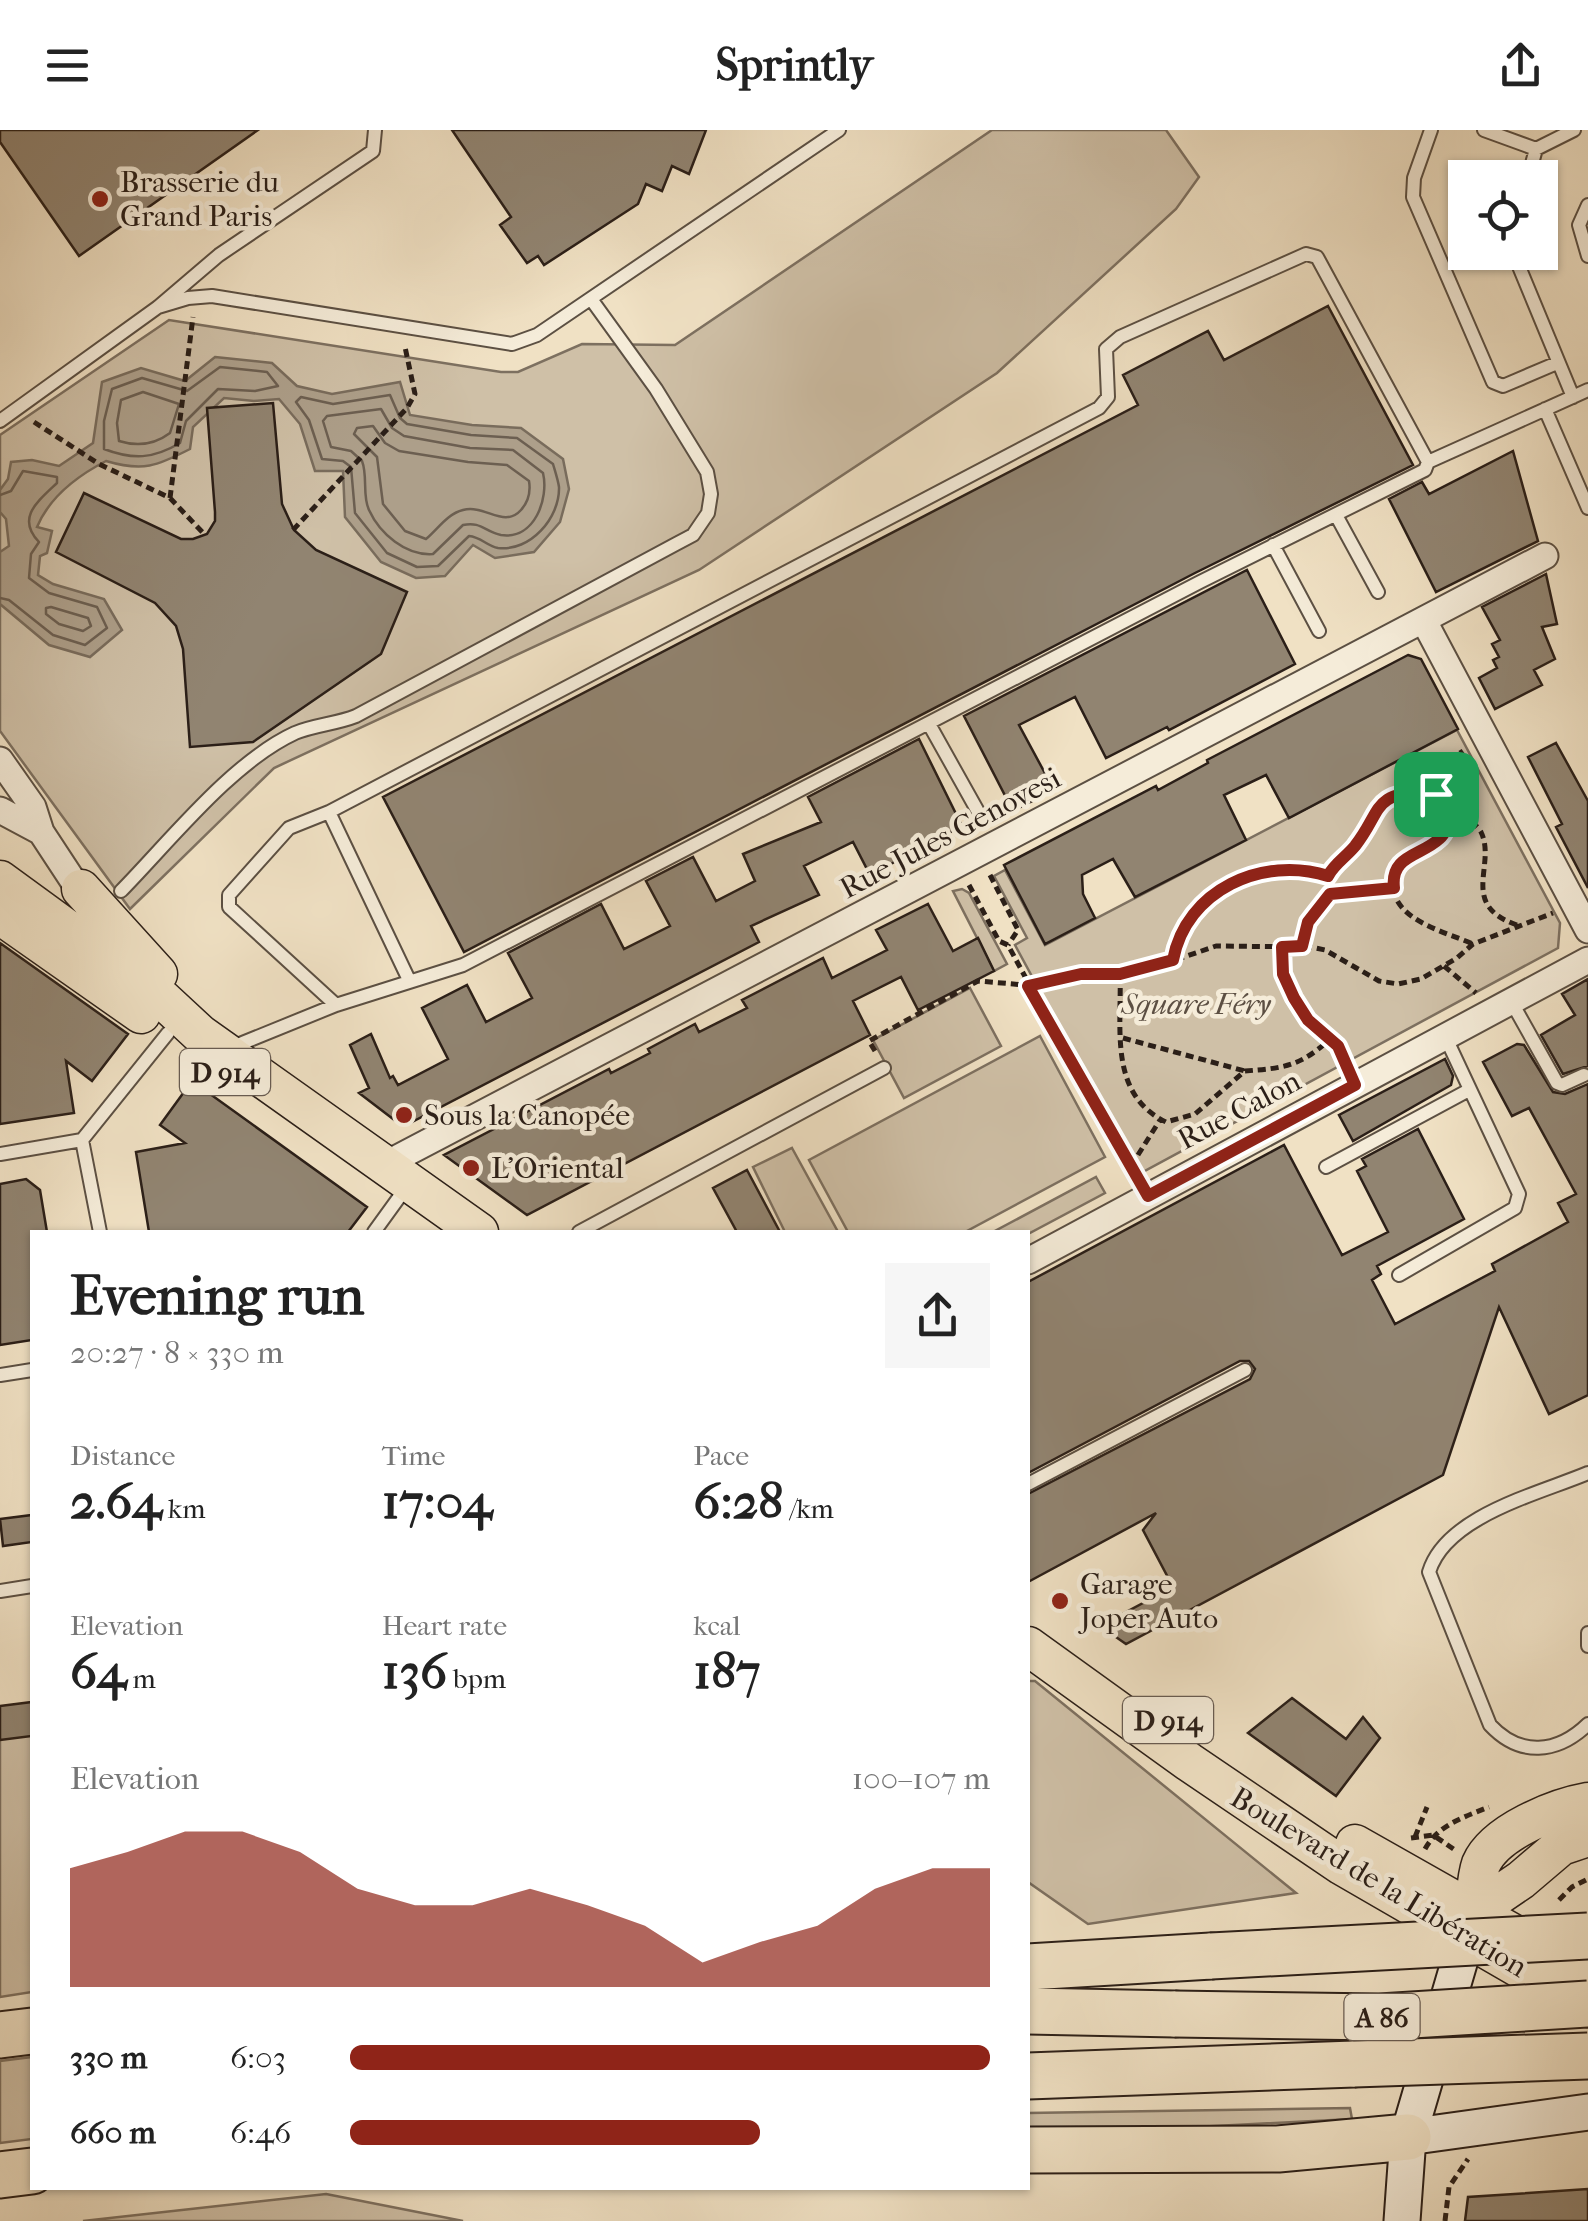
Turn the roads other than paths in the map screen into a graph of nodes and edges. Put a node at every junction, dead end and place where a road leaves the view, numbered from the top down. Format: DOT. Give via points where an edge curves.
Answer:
graph roads {
  1 [pos="375,130"];
  2 [pos="839,130"];
  3 [pos="1431,130"];
  4 [pos="1484,130"];
  5 [pos="1574,130"];
  6 [pos="1536,149"];
  7 [pos="1533,160"];
  8 [pos="1588,205"];
  9 [pos="1588,256"];
  10 [pos="1521,270"];
  11 [pos="590,298"];
  12 [pos="158,307"];
  13 [pos="1557,363"];
  14 [pos="1588,390"];
  15 [pos="1573,397"];
  16 [pos="1545,409"];
  17 [pos="0,421"];
  18 [pos="1428,462"];
  19 [pos="1588,508"];
  20 [pos="1336,515"];
  21 [pos="1273,545"];
  22 [pos="1545,556"];
  23 [pos="1378,592"];
  24 [pos="1424,621"];
  25 [pos="1319,631"];
  26 [pos="928,724"];
  27 [pos="0,760"];
  28 [pos="0,810"];
  29 [pos="329,812"];
  30 [pos="981,818"];
  31 [pos="41,832"];
  32 [pos="0,880"];
  33 [pos="81,888"];
  34 [pos="121,891"];
  35 [pos="0,900"];
  36 [pos="0,915"];
  37 [pos="1588,930"];
  38 [pos="98,950"];
  39 [pos="1588,960"];
  40 [pos="409,980"];
  41 [pos="1511,1001"];
  42 [pos="336,1006"];
  43 [pos="168,1032"];
  44 [pos="1446,1036"];
  45 [pos="231,1048"];
  46 [pos="884,1068"];
  47 [pos="1584,1074"];
  48 [pos="1469,1090"];
  49 [pos="82,1140"];
  50 [pos="0,1154"];
  51 [pos="1326,1168"];
  52 [pos="398,1182"];
  53 [pos="100,1230"];
  54 [pos="375,1230"];
  55 [pos="447,1230"];
  56 [pos="475,1230"];
  57 [pos="582,1230"];
  58 [pos="1030,1260"];
  59 [pos="1399,1275"];
  60 [pos="30,1370"];
  61 [pos="1245,1370"];
  62 [pos="0,1376"];
  63 [pos="1588,1473"];
  64 [pos="1030,1483"];
  65 [pos="30,1586"];
  66 [pos="0,1591"];
  67 [pos="1030,1621"];
  68 [pos="1588,1632"];
  69 [pos="1588,1646"];
  70 [pos="1030,1647"];
  71 [pos="1588,1724"];
  72 [pos="1588,1802"];
  73 [pos="1588,1837"];
  74 [pos="1470,1924"];
  75 [pos="1588,1936"];
  76 [pos="1030,1968"];
  77 [pos="1588,1976"];
  78 [pos="1588,2006"];
  79 [pos="1030,2011"];
  80 [pos="30,2031"];
  81 [pos="0,2036"];
  82 [pos="1588,2056"];
  83 [pos="1030,2076"];
  84 [pos="1588,2112"];
  85 [pos="1408,2137"];
  86 [pos="1030,2150"];
  87 [pos="30,2171"];
  88 [pos="0,2175"];
  89 [pos="1402,2221"];
  1 -- 12 [label="lane" via="373,150 219,255"];
  2 -- 11 [label="lane"];
  3 -- 13 [label="lane" via="1413,197 1493,382 1502,386"];
  4 -- 6 [label="lane"];
  5 -- 6 [label="lane"];
  6 -- 7 [label="lane"];
  8 -- 9 [label="lane" via="1579,225"];
  10 -- 13 [label="lane"];
  11 -- 12 [label="lane" via="512,344 212,296"];
  11 -- 34 [label="lane" via="703,462 711,494 700,528 356,716 300,732 264,752"];
  12 -- 17 [label="lane"];
  13 -- 15 [label="lane"];
  14 -- 15 [label="lane"];
  15 -- 16 [label="lane"];
  16 -- 18 [label="lane"];
  16 -- 19 [label="lane"];
  18 -- 20 [label="lane" via="1425,470"];
  18 -- 29 [label="lane" via="1317,257 1306,254 1106,348 1108,398 1099,408"];
  20 -- 21 [label="lane"];
  20 -- 23 [label="lane"];
  21 -- 25 [label="lane"];
  21 -- 26 [label="lane"];
  22 -- 24 [label="street, Rue Jules Genovesi"];
  24 -- 37 [label="street"];
  24 -- 52 [label="street, Rue Jules Genovesi" via="969,860"];
  26 -- 30 [label="lane"];
  26 -- 40 [label="lane" via="463,964"];
  27 -- 31 [label="street" via="32,806"];
  28 -- 31 [label="street"];
  29 -- 40 [label="lane"];
  29 -- 42 [label="lane" via="289,828 229,895 229,907"];
  31 -- 33 [label="street"];
  32 -- 38 [label="main road, D 914"];
  33 -- 38 [label="street"];
  33 -- 45 [label="main road"];
  35 -- 38 [label="main road" via="82,956"];
  36 -- 43 [label="main road, D 914"];
  38 -- 45 [label="main road, D 914"];
  39 -- 41 [label="street, Rue Calon"];
  40 -- 42 [label="lane"];
  41 -- 44 [label="street, Rue Calon"];
  41 -- 47 [label="lane" via="1556,1083"];
  42 -- 45 [label="lane"];
  43 -- 49 [label="lane"];
  43 -- 52 [label="main road, D 914"];
  44 -- 48 [label="lane"];
  44 -- 58 [label="street, Rue Calon"];
  45 -- 52 [label="main road, D 914"];
  46 -- 57 [label="lane"];
  48 -- 51 [label="lane"];
  48 -- 59 [label="lane" via="1518,1194 1514,1208"];
  49 -- 50 [label="lane"];
  49 -- 53 [label="lane"];
  52 -- 54 [label="lane"];
  52 -- 55 [label="main road, D 914"];
  52 -- 56 [label="main road, D 914"];
  60 -- 62 [label="lane"];
  61 -- 64 [label="lane"];
  63 -- 71 [label="lane" via="1466,1524 1441,1546 1429,1572 1490,1726 1506,1742 1528,1750 1560,1742"];
  65 -- 66 [label="lane"];
  67 -- 74 [label="main road, Boulevard de la Libération / D 914"];
  68 -- 69 [label="lane"];
  70 -- 74 [label="main road, Boulevard de la Libération / D 914" via="1341,1866"];
  72 -- 74 [label="main road" via="1527,1822 1488,1853"];
  73 -- 74 [label="main road" via="1562,1846"];
  74 -- 77 [label="main road, Boulevard de la Libération"];
  74 -- 78 [label="main road, Boulevard de la Libération / D 914"];
  74 -- 85 [label="main road"];
  75 -- 76 [label="highway, bridge"];
  78 -- 79 [label="highway, A 86, bridge" via="1380,2017"];
  80 -- 81 [label="highway"];
  82 -- 83 [label="highway, A 86, bridge"];
  84 -- 85 [label="main road"];
  85 -- 86 [label="highway" via="1278,2150"];
  85 -- 89 [label="main road"];
  87 -- 88 [label="highway"];
}
